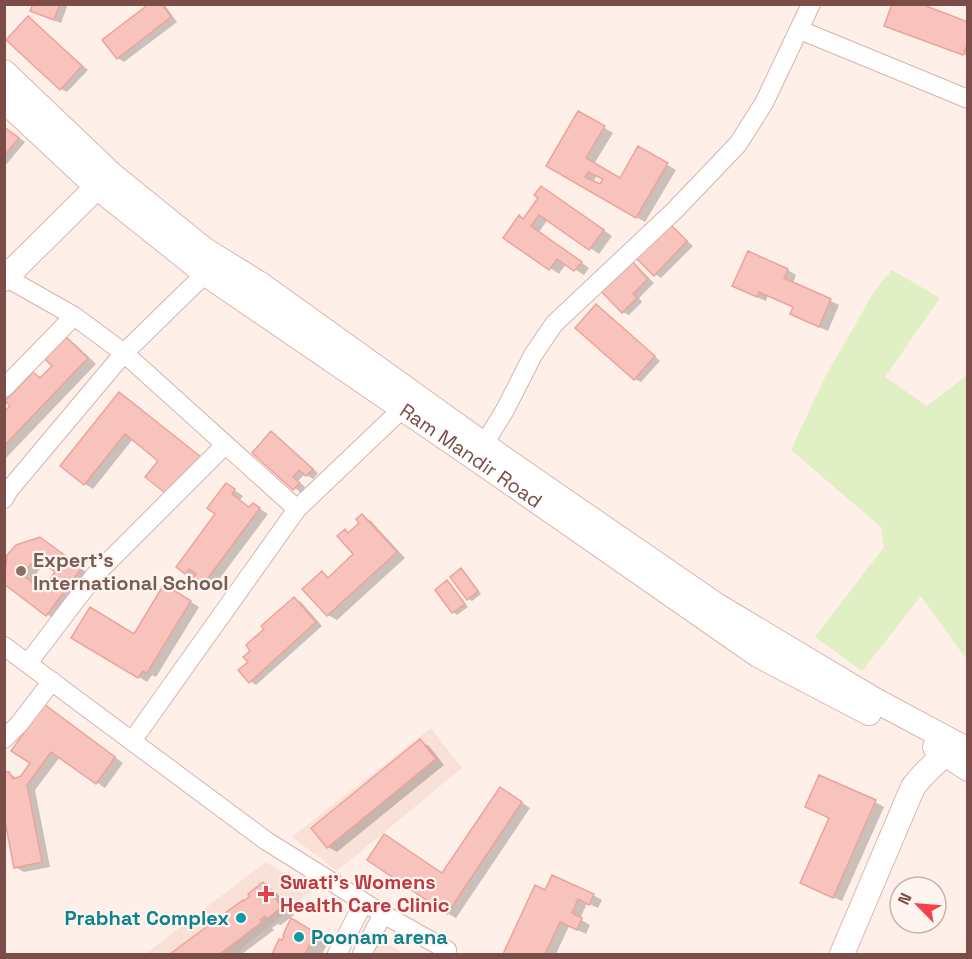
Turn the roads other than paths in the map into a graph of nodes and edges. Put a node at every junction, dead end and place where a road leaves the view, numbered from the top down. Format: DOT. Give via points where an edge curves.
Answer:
graph roads {
  1 [pos="811,4"];
  2 [pos="800,30"];
  3 [pos="4,72"];
  4 [pos="968,99"];
  5 [pos="4,100"];
  6 [pos="97,187"];
  7 [pos="213,267"];
  8 [pos="6,278"];
  9 [pos="74,316"];
  10 [pos="124,353"];
  11 [pos="4,388"];
  12 [pos="408,401"];
  13 [pos="225,445"];
  14 [pos="480,451"];
  15 [pos="4,499"];
  16 [pos="297,509"];
  17 [pos="4,646"];
  18 [pos="28,663"];
  19 [pos="52,681"];
  20 [pos="4,738"];
  21 [pos="132,741"];
  22 [pos="962,754"];
  23 [pos="364,902"];
  24 [pos="383,914"];
  25 [pos="338,954"];
  26 [pos="362,954"];
  27 [pos="445,954"];
  28 [pos="842,954"];
  29 [pos="857,954"];
  1 -- 2 [label="street"];
  2 -- 4 [label="street"];
  2 -- 14 [label="street" via="764,103 738,144 674,211 554,324"];
  3 -- 7 [label="main road" via="111,174 178,229"];
  5 -- 6 [label="main road, Ram Mandir Road"];
  6 -- 7 [label="main road, Ram Mandir Road"];
  6 -- 8 [label="main road"];
  7 -- 10 [label="street"];
  7 -- 12 [label="main road, Ram Mandir Road"];
  8 -- 9 [label="street"];
  9 -- 10 [label="street"];
  9 -- 11 [label="street"];
  10 -- 13 [label="street"];
  10 -- 15 [label="street"];
  12 -- 14 [label="main road, Ram Mandir Road"];
  12 -- 16 [label="street"];
  13 -- 16 [label="street"];
  13 -- 18 [label="street" via="95,575"];
  14 -- 22 [label="main road, Ram Mandir Road" via="758,655"];
  16 -- 21 [label="street"];
  17 -- 18 [label="street"];
  18 -- 19 [label="street"];
  19 -- 20 [label="street"];
  19 -- 21 [label="street"];
  21 -- 23 [label="street" via="265,840"];
  22 -- 28 [label="main road" via="925,772 913,788"];
  22 -- 29 [label="main road" via="923,803"];
  23 -- 24 [label="street"];
  23 -- 25 [label="street"];
  24 -- 26 [label="street"];
  24 -- 27 [label="street" via="447,950"];
}
